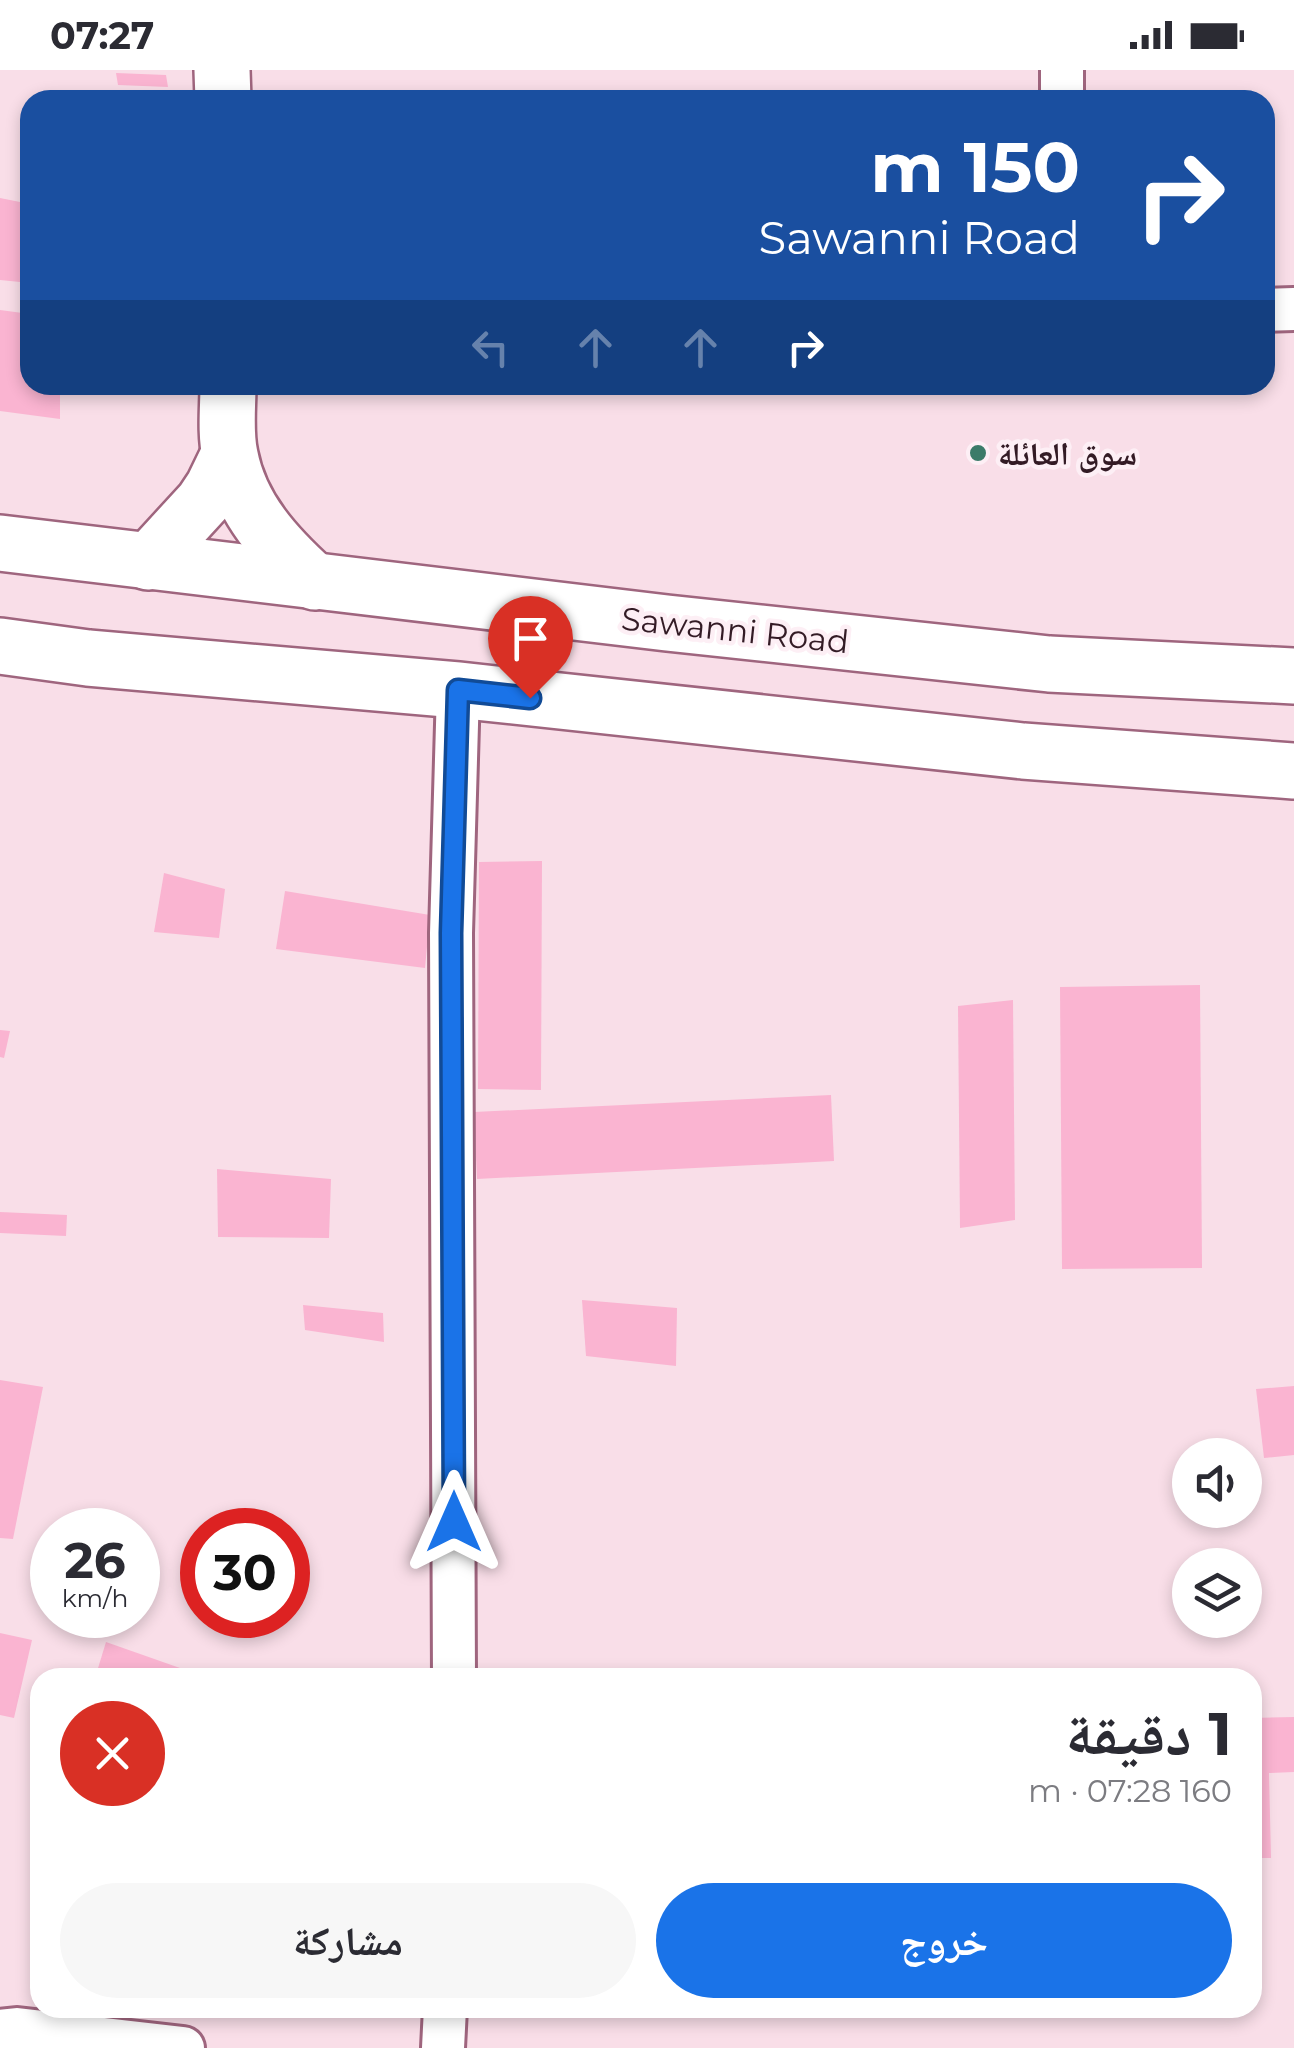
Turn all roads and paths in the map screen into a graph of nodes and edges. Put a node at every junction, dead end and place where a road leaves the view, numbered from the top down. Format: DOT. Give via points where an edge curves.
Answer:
graph roads {
  1 [pos="228,395"];
  2 [pos="229,454"];
  3 [pos="0,543"];
  4 [pos="148,562"];
  5 [pos="314,582"];
  6 [pos="0,646"];
  7 [pos="1294,676"];
  8 [pos="458,690"];
  9 [pos="1294,770"];
  10 [pos="454,1668"];
  11 [pos="444,2018"];
  12 [pos="0,2031"];
  13 [pos="183,2048"];
  14 [pos="443,2048"];
  1 -- 2 [label="main road"];
  2 -- 4 [label="main road" via="203,502"];
  2 -- 5 [label="main road" via="254,516"];
  3 -- 4 [label="main road, Sawanni Road"];
  4 -- 5 [label="main road, Sawanni Road"];
  5 -- 7 [label="main road, Sawanni Road" via="1048,664"];
  6 -- 8 [label="main road"];
  8 -- 9 [label="main road" via="1023,751"];
  8 -- 10 [label="street" via="451,933"];
  11 -- 14 [label="street"];
  12 -- 13 [label="street"];
}
